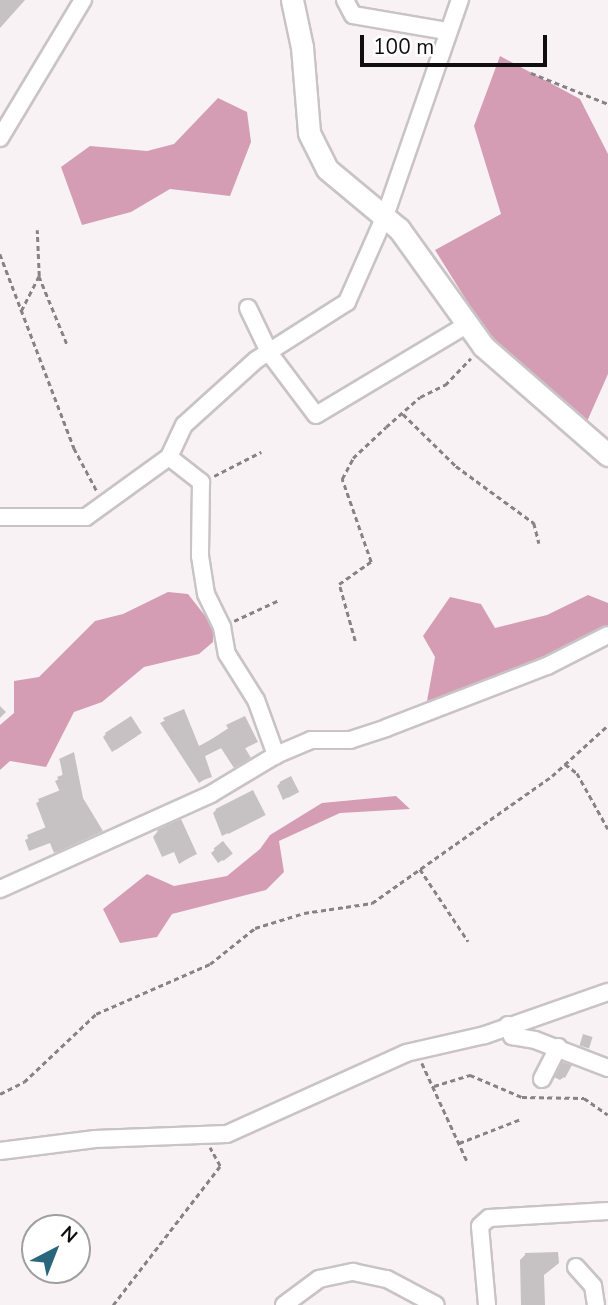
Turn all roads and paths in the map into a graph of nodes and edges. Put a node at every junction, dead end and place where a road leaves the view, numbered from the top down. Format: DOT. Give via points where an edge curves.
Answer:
graph roads {
  1 [pos="83,0"];
  2 [pos="292,0"];
  3 [pos="345,0"];
  4 [pos="460,0"];
  5 [pos="447,31"];
  6 [pos="531,73"];
  7 [pos="608,104"];
  8 [pos="0,138"];
  9 [pos="385,216"];
  10 [pos="37,230"];
  11 [pos="0,254"];
  12 [pos="2,266"];
  13 [pos="39,276"];
  14 [pos="248,308"];
  15 [pos="21,311"];
  16 [pos="465,326"];
  17 [pos="67,344"];
  18 [pos="483,346"];
  19 [pos="270,354"];
  20 [pos="402,414"];
  21 [pos="261,452"];
  22 [pos="608,455"];
  23 [pos="169,457"];
  24 [pos="201,482"];
  25 [pos="103,503"];
  26 [pos="0,517"];
  27 [pos="539,543"];
  28 [pos="279,600"];
  29 [pos="222,627"];
  30 [pos="608,635"];
  31 [pos="355,641"];
  32 [pos="608,725"];
  33 [pos="276,755"];
  34 [pos="565,764"];
  35 [pos="608,829"];
  36 [pos="420,869"];
  37 [pos="0,889"];
  38 [pos="468,941"];
  39 [pos="607,989"];
  40 [pos="508,1025"];
  41 [pos="558,1047"];
  42 [pos="415,1051"];
  43 [pos="608,1068"];
  44 [pos="542,1079"];
  45 [pos="434,1086"];
  46 [pos="0,1094"];
  47 [pos="608,1115"];
  48 [pos="521,1119"];
  49 [pos="207,1138"];
  50 [pos="459,1143"];
  51 [pos="0,1151"];
  52 [pos="468,1163"];
  53 [pos="608,1211"];
  54 [pos="576,1268"];
  55 [pos="607,1277"];
  56 [pos="589,1281"];
  57 [pos="113,1305"];
  58 [pos="284,1305"];
  59 [pos="436,1305"];
  60 [pos="487,1305"];
  61 [pos="596,1305"];
  1 -- 8 [label="street"];
  2 -- 9 [label="main road" via="315,151 338,181"];
  3 -- 5 [label="street" via="354,15"];
  4 -- 5 [label="street"];
  5 -- 9 [label="street"];
  6 -- 7 [label="path"];
  9 -- 16 [label="main road"];
  9 -- 19 [label="street" via="347,302"];
  10 -- 13 [label="path"];
  11 -- 12 [label="path"];
  12 -- 15 [label="path"];
  13 -- 15 [label="path"];
  13 -- 17 [label="path"];
  14 -- 19 [label="street"];
  15 -- 25 [label="path" via="75,448"];
  16 -- 18 [label="main road"];
  16 -- 19 [label="street" via="316,415"];
  18 -- 20 [label="path" via="444,385 420,397"];
  18 -- 22 [label="main road"];
  19 -- 23 [label="street" via="256,360 184,425"];
  20 -- 27 [label="path" via="456,466 534,523"];
  20 -- 31 [label="path" via="353,458 342,479 371,562 339,584"];
  21 -- 24 [label="path"];
  23 -- 24 [label="street"];
  23 -- 25 [label="street"];
  24 -- 29 [label="street" via="200,556 206,594"];
  25 -- 26 [label="street" via="86,517"];
  28 -- 29 [label="path"];
  29 -- 33 [label="street" via="227,654 256,700"];
  30 -- 33 [label="street" via="547,666 386,728 350,740 310,740"];
  32 -- 34 [label="path"];
  33 -- 37 [label="street" via="211,794"];
  34 -- 35 [label="path" via="577,773"];
  34 -- 36 [label="path"];
  36 -- 38 [label="path"];
  36 -- 46 [label="path" via="372,903 304,913 255,928 210,964 96,1014 24,1082"];
  39 -- 40 [label="street"];
  40 -- 41 [label="street" via="512,1036"];
  40 -- 42 [label="street"];
  41 -- 43 [label="street"];
  41 -- 44 [label="street"];
  42 -- 45 [label="path"];
  42 -- 49 [label="street" via="226,1134"];
  45 -- 47 [label="path" via="470,1076 522,1097 584,1098"];
  45 -- 50 [label="path"];
  48 -- 50 [label="path"];
  49 -- 51 [label="street" via="95,1139"];
  49 -- 57 [label="path" via="220,1166"];
  50 -- 52 [label="path"];
  53 -- 60 [label="street" via="489,1219 480,1226"];
  54 -- 56 [label="street"];
  55 -- 56 [label="street"];
  56 -- 61 [label="street"];
  58 -- 59 [label="street" via="319,1279 354,1272 387,1279"];
}
